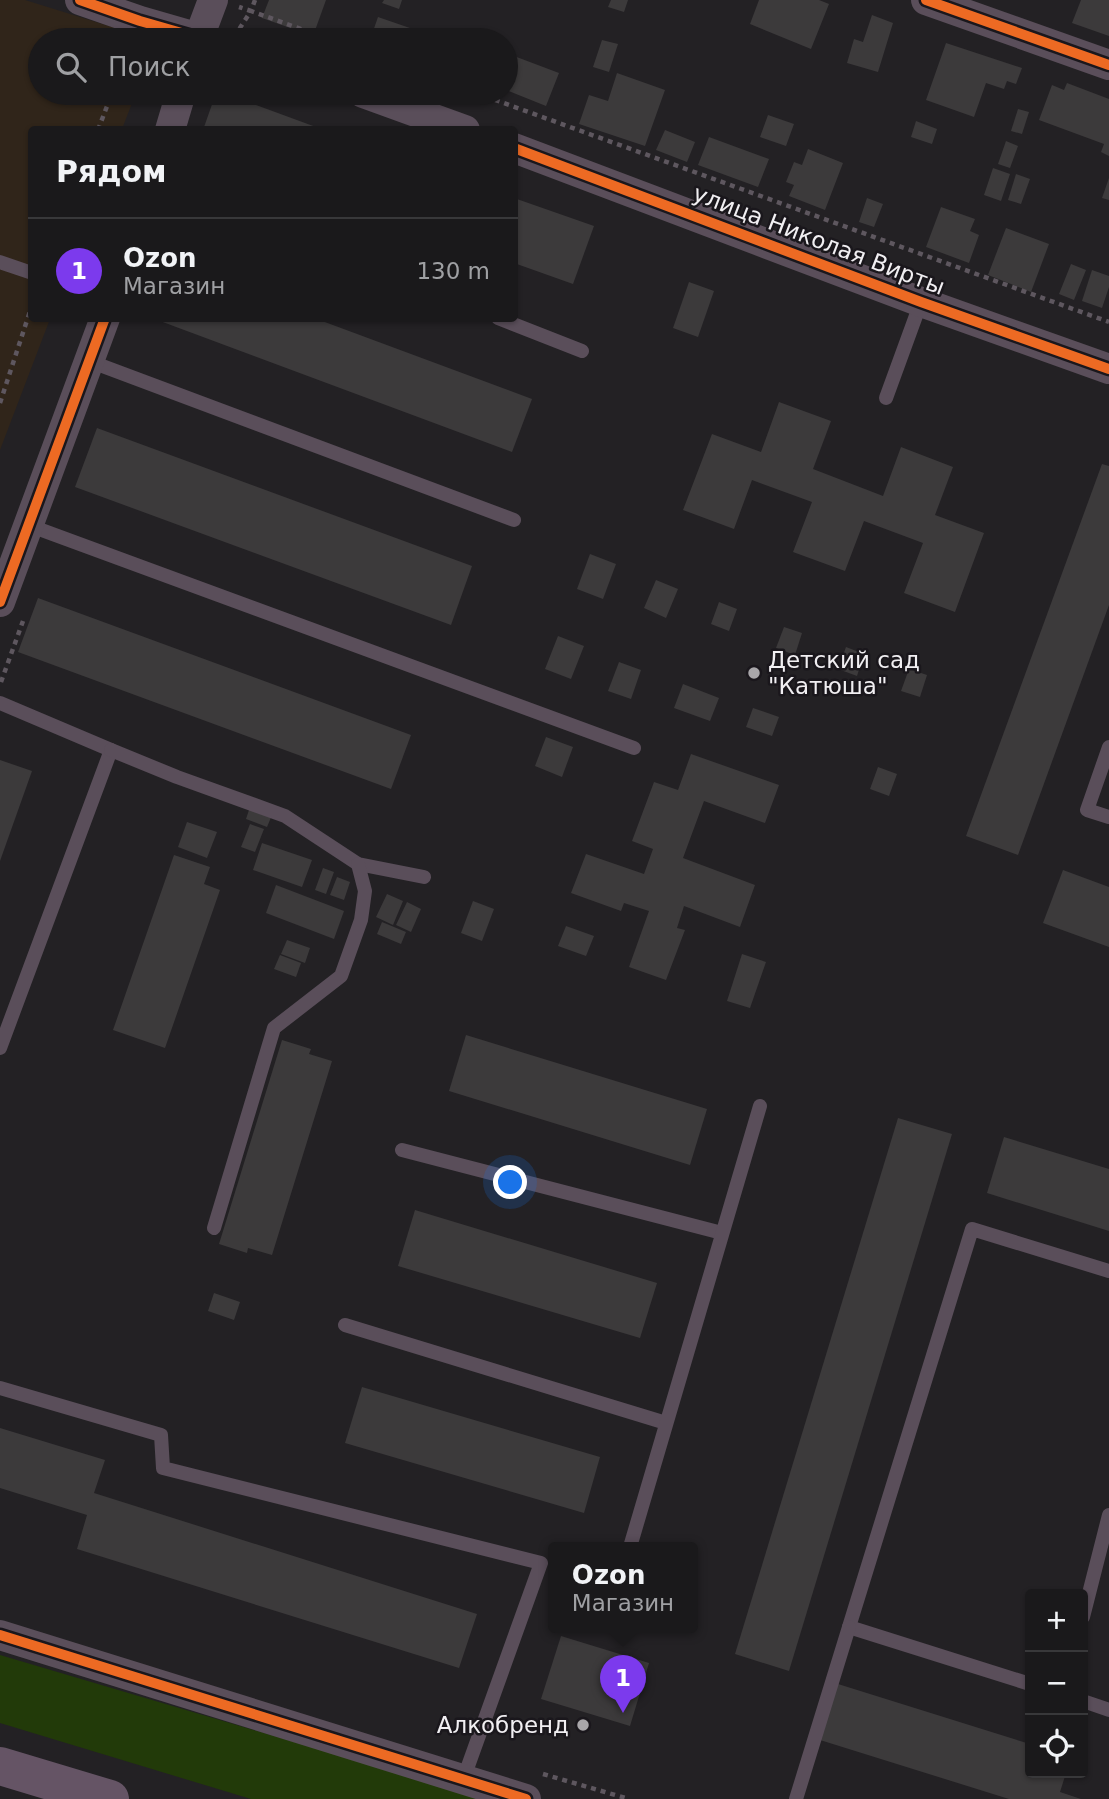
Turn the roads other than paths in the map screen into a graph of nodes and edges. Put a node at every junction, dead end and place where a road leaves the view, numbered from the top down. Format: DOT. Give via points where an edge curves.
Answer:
graph roads {
  1 [pos="80,0"];
  2 [pos="213,0"];
  3 [pos="926,0"];
  4 [pos="160,28"];
  5 [pos="205,28"];
  6 [pos="1109,65"];
  7 [pos="177,105"];
  8 [pos="396,105"];
  9 [pos="171,126"];
  10 [pos="454,126"];
  11 [pos="518,150"];
  12 [pos="0,261"];
  13 [pos="28,272"];
  14 [pos="921,302"];
  15 [pos="104,322"];
  16 [pos="508,322"];
  17 [pos="582,351"];
  18 [pos="89,361"];
  19 [pos="1109,369"];
  20 [pos="886,398"];
  21 [pos="514,520"];
  22 [pos="28,525"];
  23 [pos="0,603"];
  24 [pos="0,703"];
  25 [pos="1109,747"];
  26 [pos="634,748"];
  27 [pos="111,750"];
  28 [pos="1109,817"];
  29 [pos="359,864"];
  30 [pos="424,877"];
  31 [pos="0,1048"];
  32 [pos="760,1106"];
  33 [pos="402,1150"];
  34 [pos="214,1228"];
  35 [pos="722,1233"];
  36 [pos="1109,1270"];
  37 [pos="345,1325"];
  38 [pos="0,1388"];
  39 [pos="666,1423"];
  40 [pos="1109,1515"];
  41 [pos="630,1542"];
  42 [pos="547,1565"];
  43 [pos="1088,1597"];
  44 [pos="849,1627"];
  45 [pos="0,1635"];
  46 [pos="1025,1682"];
  47 [pos="1088,1704"];
  48 [pos="1109,1710"];
  49 [pos="0,1766"];
  50 [pos="464,1780"];
  51 [pos="110,1799"];
  52 [pos="526,1799"];
  53 [pos="796,1799"];
  1 -- 4 [label="street"];
  2 -- 5 [label="street"];
  3 -- 6 [label="street"];
  7 -- 9 [label="street"];
  8 -- 10 [label="street"];
  11 -- 14 [label="street, улица Николая Вирты"];
  12 -- 13 [label="lane"];
  14 -- 19 [label="street, улица Николая Вирты"];
  14 -- 20 [label="lane"];
  15 -- 18 [label="street"];
  16 -- 17 [label="lane"];
  18 -- 21 [label="lane"];
  18 -- 22 [label="street"];
  22 -- 23 [label="street"];
  22 -- 26 [label="lane"];
  24 -- 27 [label="lane"];
  25 -- 28 [label="lane" via="1087,810"];
  27 -- 29 [label="lane" via="285,816"];
  27 -- 31 [label="lane"];
  29 -- 30 [label="lane"];
  29 -- 34 [label="lane" via="365,891 362,920 341,976 274,1028"];
  32 -- 35 [label="lane"];
  33 -- 35 [label="lane"];
  35 -- 39 [label="lane"];
  36 -- 44 [label="lane" via="972,1229"];
  37 -- 39 [label="lane"];
  38 -- 42 [label="lane" via="160,1435 163,1468"];
  39 -- 41 [label="lane"];
  40 -- 43 [label="lane"];
  42 -- 50 [label="lane"];
  44 -- 46 [label="lane"];
  44 -- 53 [label="lane"];
  45 -- 50 [label="street"];
  47 -- 48 [label="lane"];
  49 -- 51 [label="main road"];
  50 -- 52 [label="street"];
}
